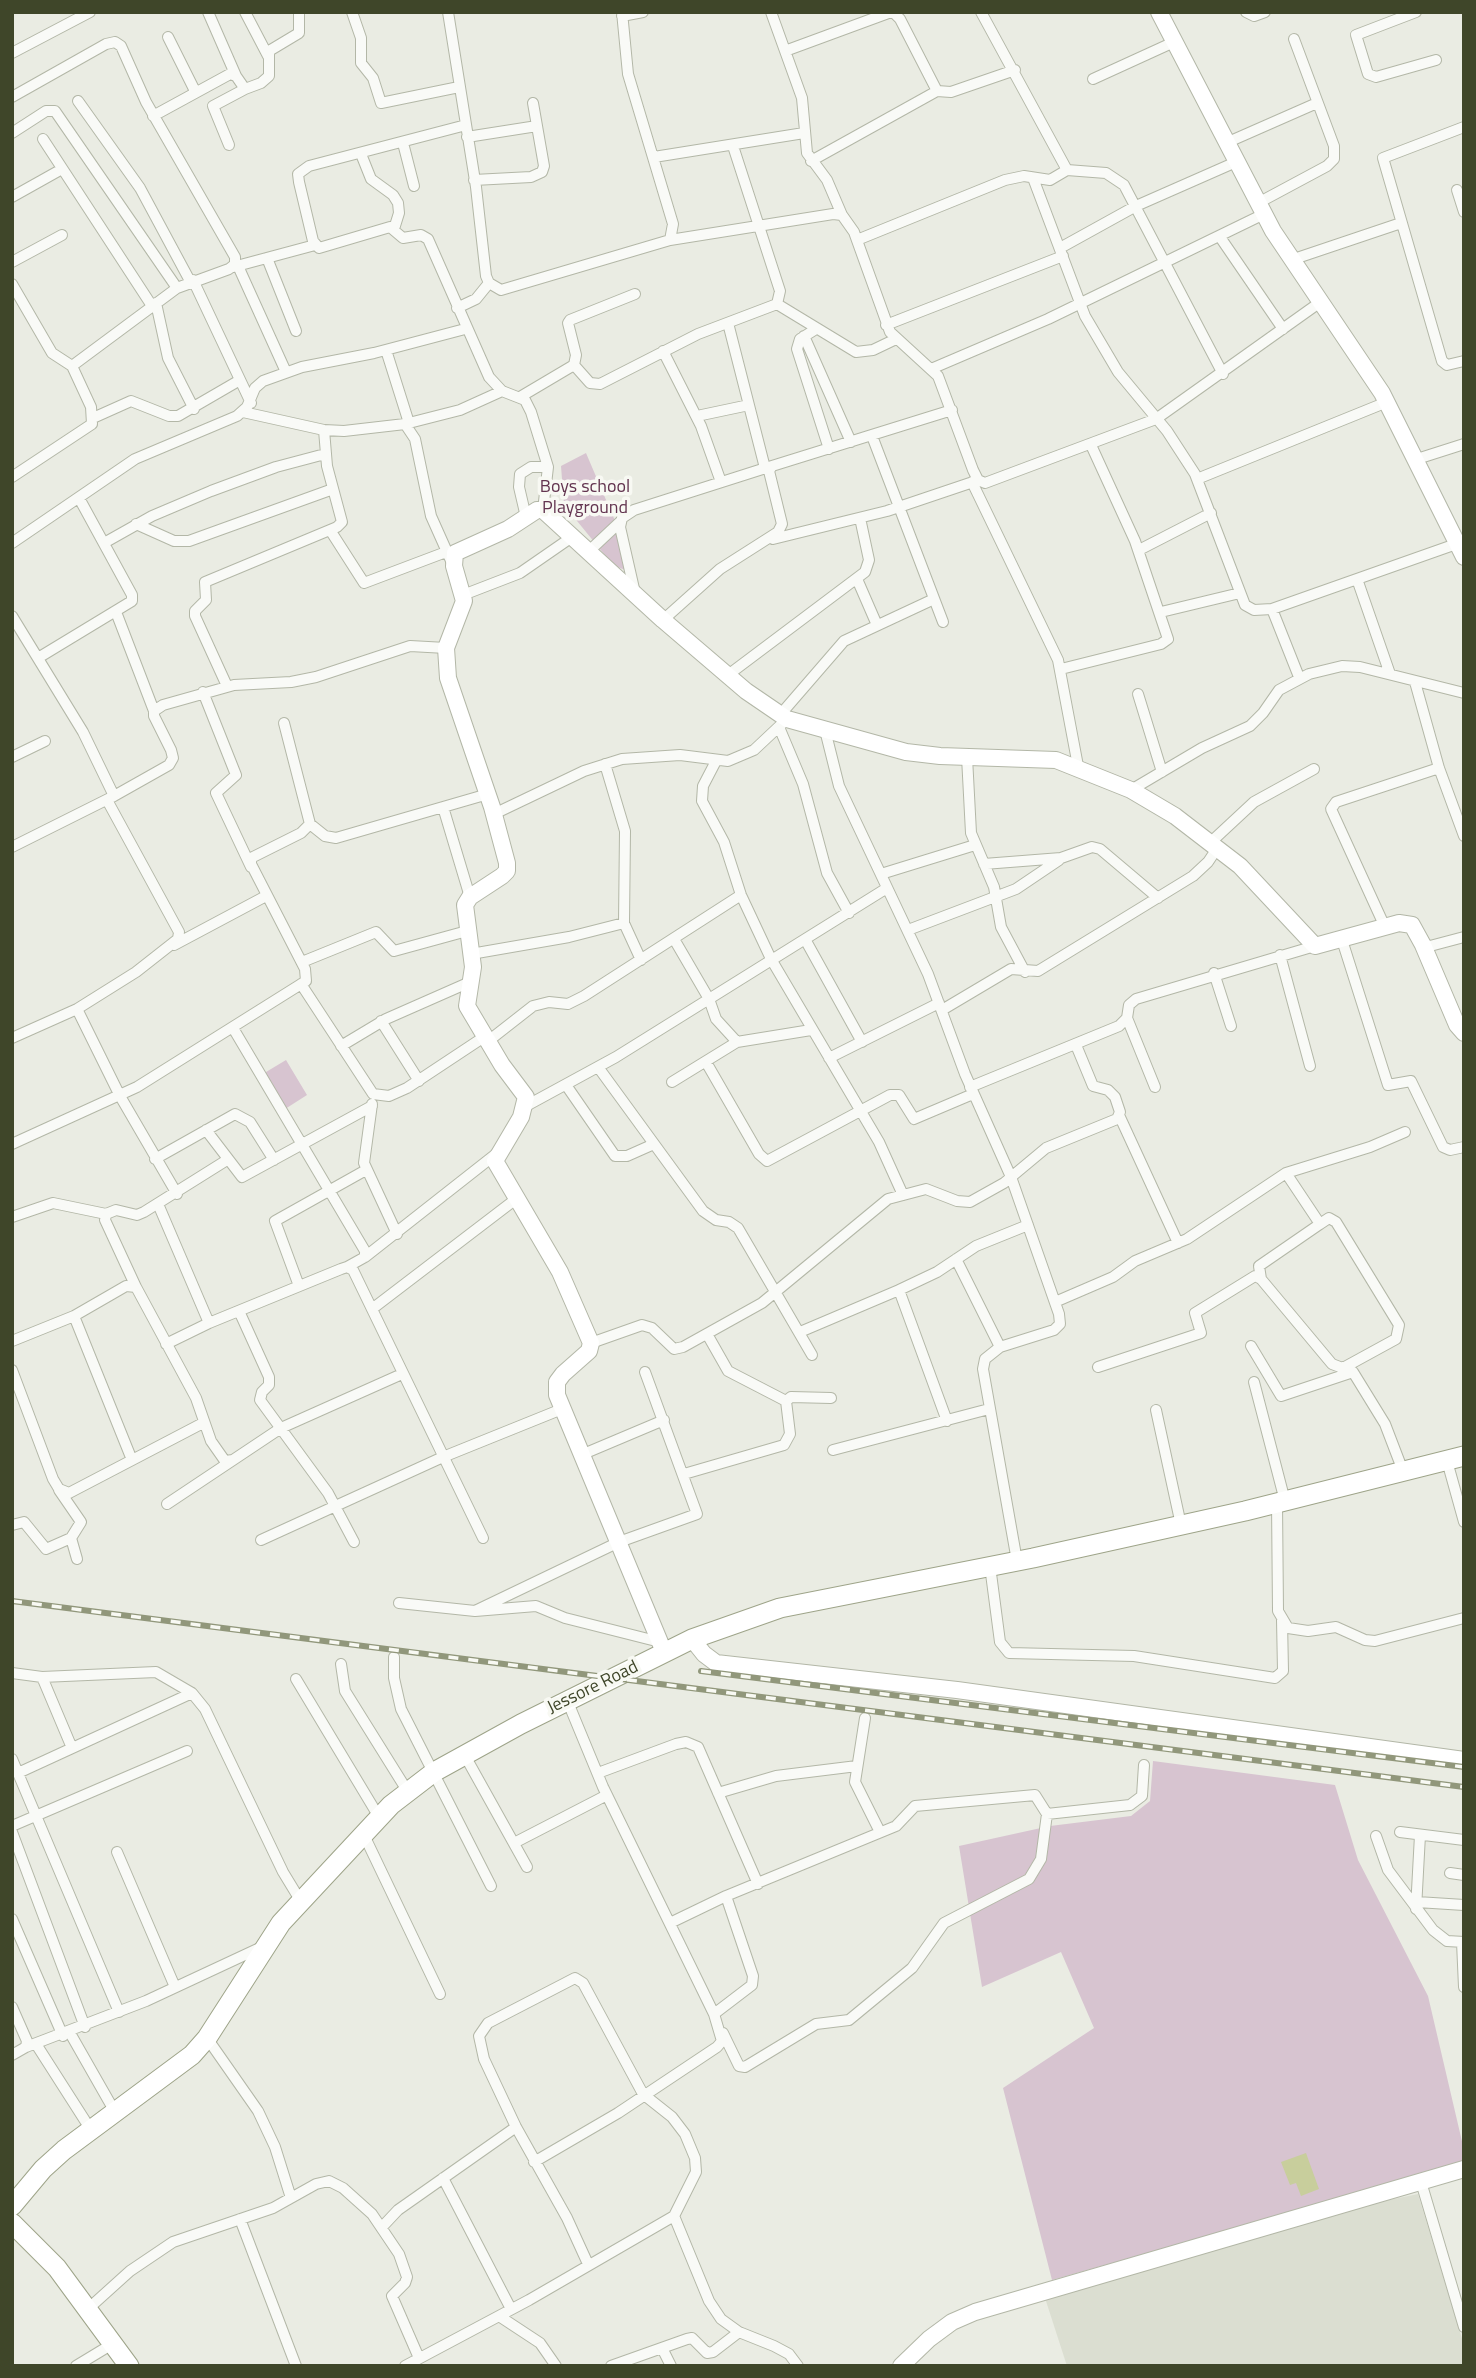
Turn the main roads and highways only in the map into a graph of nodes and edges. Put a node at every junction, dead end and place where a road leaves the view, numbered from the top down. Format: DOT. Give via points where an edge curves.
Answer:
graph roads {
  1 [pos="1455,1458"];
  2 [pos="14,2196"];
  3 [pos="12,2223"];
  4 [pos="129,2366"];
  1 -- 2 [label="highway, Jessore Road" via="1181,1525 780,1608 662,1647 617,1679 467,1752 408,1792 300,1900 264,1946 207,2038 171,2072 91,2130"];
  3 -- 4 [label="highway" via="57,2268"];
}
